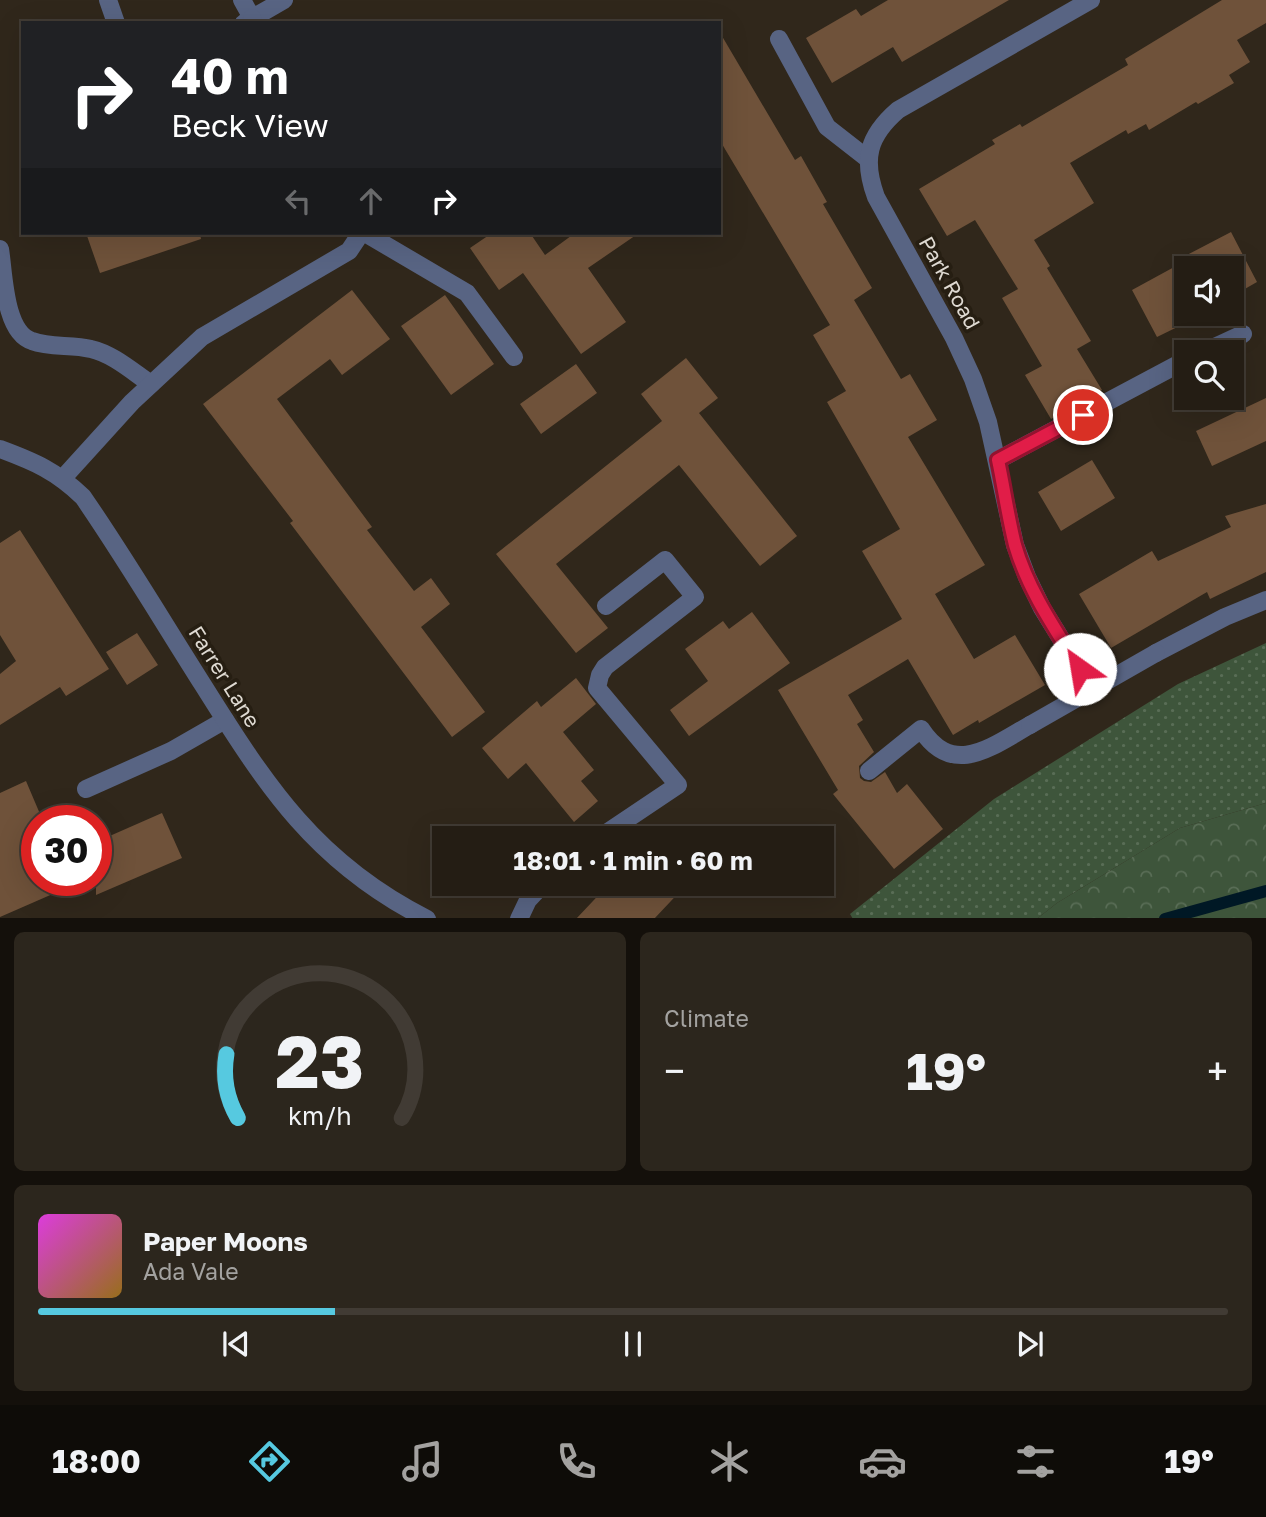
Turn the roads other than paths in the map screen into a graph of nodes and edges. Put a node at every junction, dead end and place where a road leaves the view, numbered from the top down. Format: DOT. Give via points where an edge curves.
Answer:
graph roads {
  1 [pos="108,0"];
  2 [pos="242,0"];
  3 [pos="284,0"];
  4 [pos="1091,0"];
  5 [pos="115,21"];
  6 [pos="250,21"];
  7 [pos="779,39"];
  8 [pos="868,159"];
  9 [pos="361,235"];
  10 [pos="366,235"];
  11 [pos="0,248"];
  12 [pos="1243,334"];
  13 [pos="1230,340"];
  14 [pos="514,357"];
  15 [pos="1174,366"];
  16 [pos="151,384"];
  17 [pos="0,450"];
  18 [pos="998,460"];
  19 [pos="63,478"];
  20 [pos="1266,600"];
  21 [pos="606,606"];
  22 [pos="1092,689"];
  23 [pos="225,720"];
  24 [pos="869,771"];
  25 [pos="86,789"];
  26 [pos="617,826"];
  27 [pos="532,896"];
  28 [pos="425,918"];
  29 [pos="519,918"];
  1 -- 5 [label="street"];
  2 -- 6 [label="street"];
  3 -- 6 [label="street"];
  4 -- 8 [label="street" via="898,110 873,140"];
  7 -- 8 [label="street" via="827,127"];
  8 -- 18 [label="street, Park Road" via="876,197 973,380"];
  9 -- 16 [label="street" via="349,251 202,337"];
  10 -- 14 [label="street" via="467,293"];
  11 -- 16 [label="street" via="9,314 30,341 93,349"];
  12 -- 13 [label="street"];
  15 -- 18 [label="street"];
  16 -- 19 [label="street"];
  17 -- 19 [label="street, Farrer Lane" via="41,464"];
  18 -- 22 [label="street, Park Road" via="1015,545 1027,578"];
  19 -- 23 [label="street, Farrer Lane" via="98,519"];
  20 -- 22 [label="street"];
  21 -- 26 [label="street" via="665,560 695,597 600,675 597,688 678,785"];
  22 -- 24 [label="street" via="984,751 969,755 940,750 921,729"];
  23 -- 25 [label="street" via="172,751"];
  23 -- 28 [label="street, Farrer Lane" via="266,783 313,838 369,884"];
  27 -- 29 [label="street"];
}
